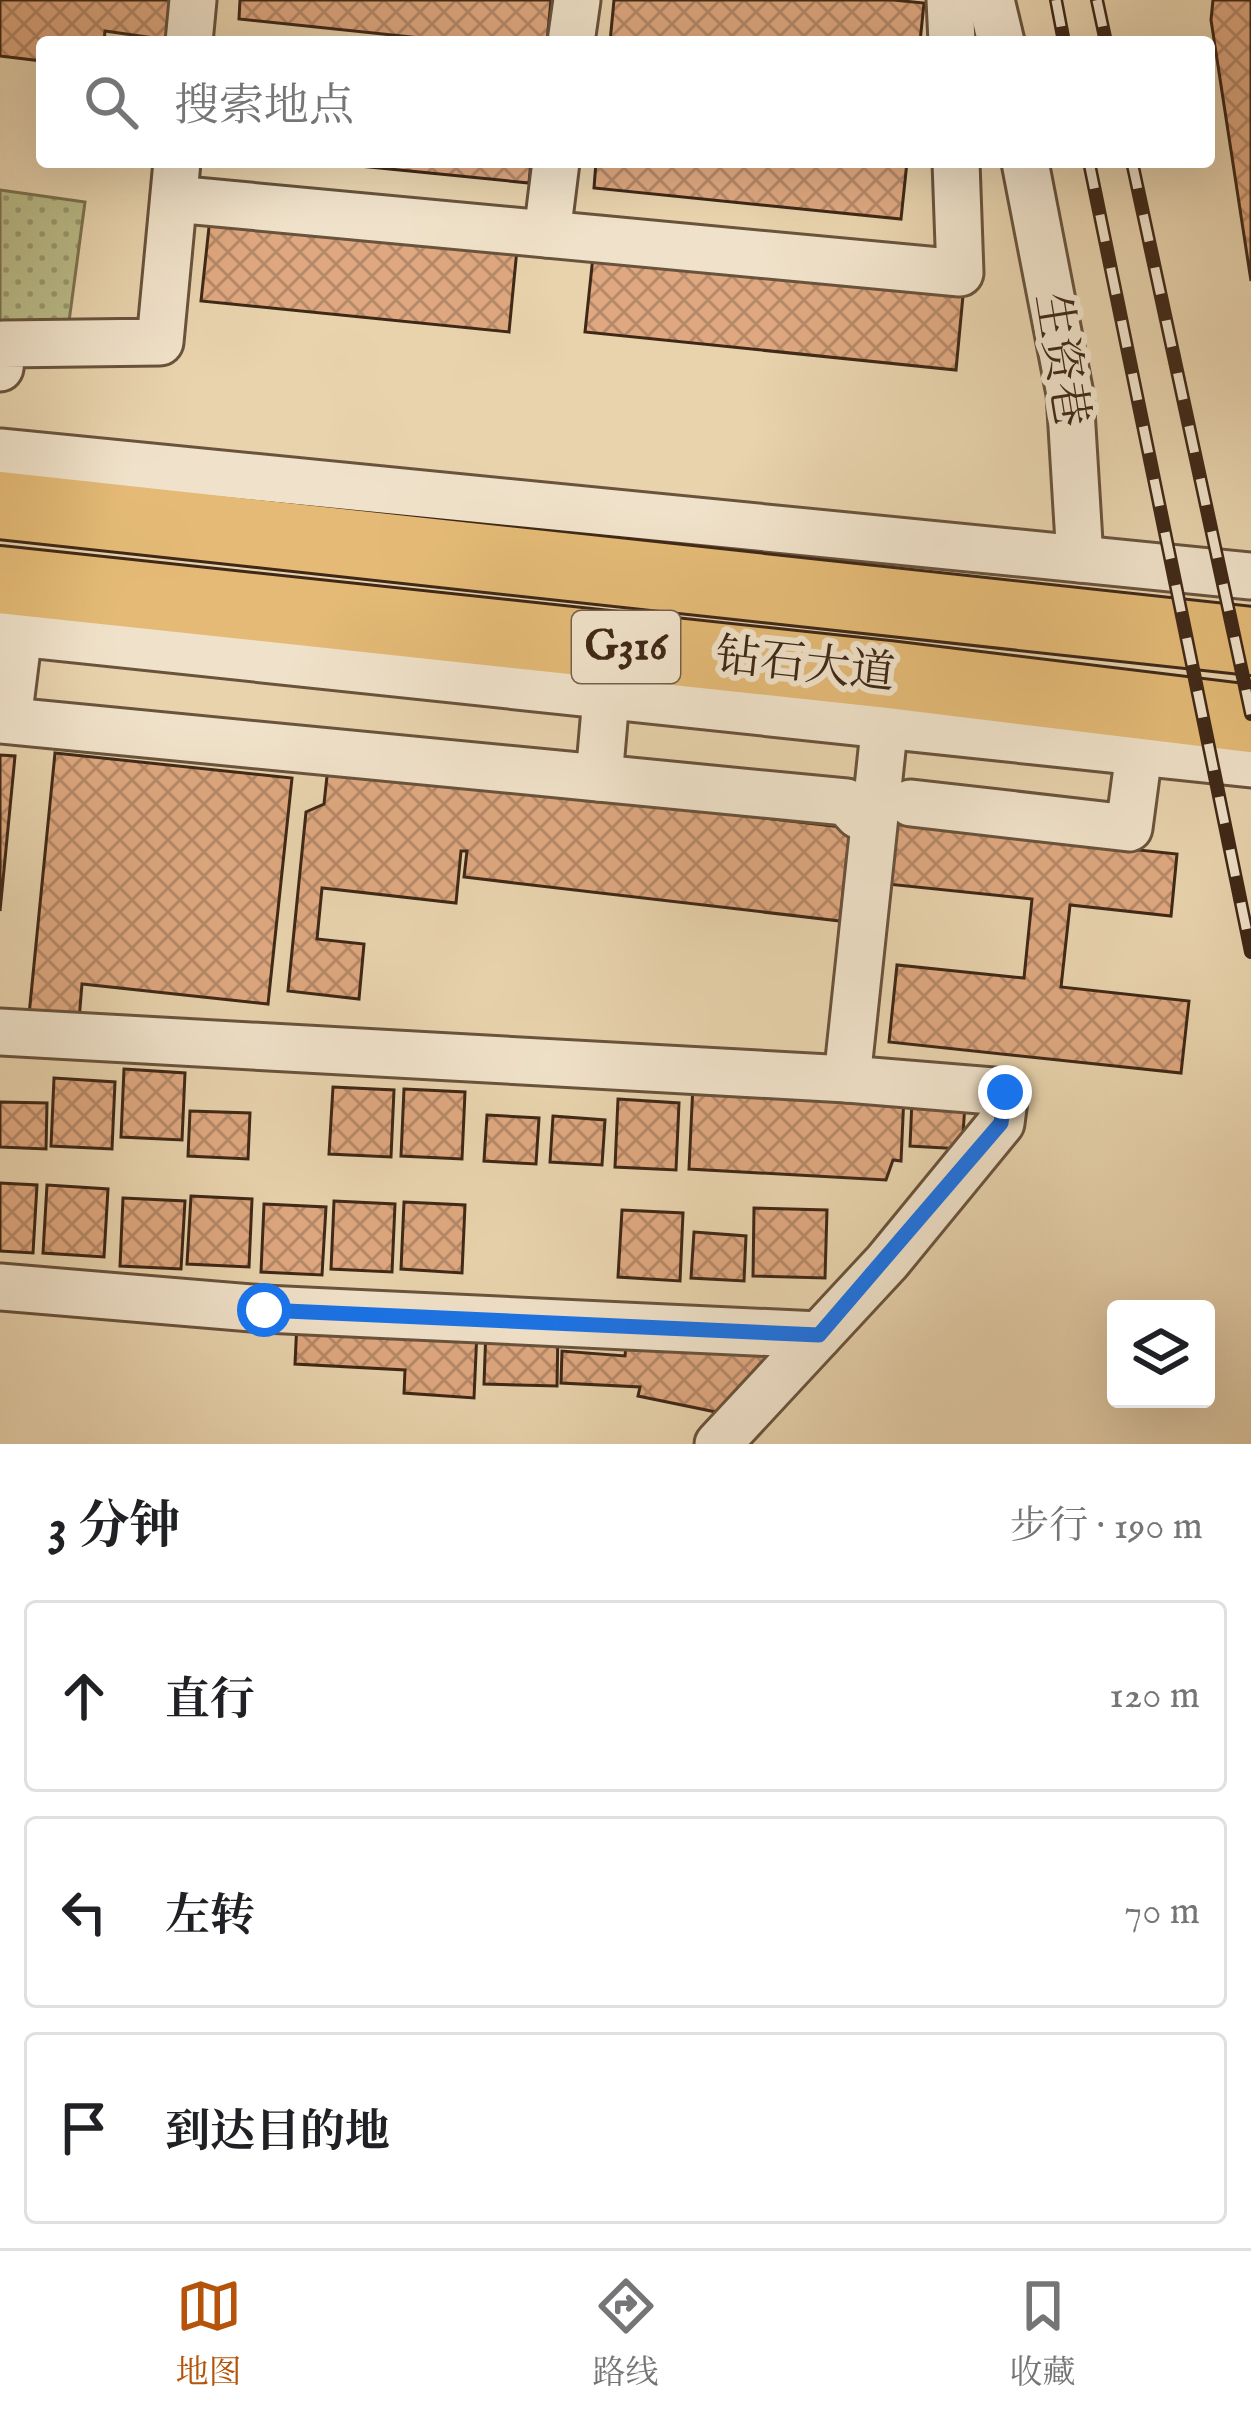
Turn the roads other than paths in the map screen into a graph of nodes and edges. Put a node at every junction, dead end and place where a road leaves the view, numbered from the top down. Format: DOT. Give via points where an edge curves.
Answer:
graph roads {
  1 [pos="193,0"];
  2 [pos="577,0"];
  3 [pos="956,9"];
  4 [pos="190,36"];
  5 [pos="573,36"];
  6 [pos="993,36"];
  7 [pos="555,168"];
  8 [pos="956,168"];
  9 [pos="1026,168"];
  10 [pos="176,180"];
  11 [pos="547,234"];
  12 [pos="1,352"];
  13 [pos="0,452"];
  14 [pos="0,505"];
  15 [pos="1080,559"];
  16 [pos="1251,576"];
  17 [pos="6,615"];
  18 [pos="1251,641"];
  19 [pos="606,698"];
  20 [pos="887,702"];
  21 [pos="1251,719"];
  22 [pos="4,720"];
  23 [pos="1139,753"];
  24 [pos="1251,764"];
  25 [pos="598,778"];
  26 [pos="910,802"];
  27 [pos="857,815"];
  28 [pos="0,1032"];
  29 [pos="847,1079"];
  30 [pos="0,1287"];
  31 [pos="819,1335"];
  32 [pos="718,1444"];
  1 -- 4 [label="street"];
  2 -- 5 [label="street"];
  3 -- 6 [label="street"];
  7 -- 11 [label="street"];
  8 -- 11 [label="street" via="960,273"];
  9 -- 15 [label="street, 生资巷" via="1070,394"];
  10 -- 11 [label="street"];
  10 -- 12 [label="street" via="160,342"];
  13 -- 15 [label="street"];
  14 -- 18 [label="highway, 钻石大道 / G316"];
  15 -- 16 [label="street"];
  17 -- 19 [label="street"];
  17 -- 20 [label="highway, 钻石大道 / G316"];
  17 -- 22 [label="street"];
  19 -- 20 [label="street"];
  19 -- 25 [label="street"];
  20 -- 21 [label="highway, 钻石大道 / G316"];
  20 -- 23 [label="street"];
  20 -- 29 [label="street"];
  22 -- 25 [label="street"];
  23 -- 24 [label="street"];
  23 -- 26 [label="street" via="1130,828"];
  25 -- 27 [label="street" via="846,802"];
  28 -- 29 [label="street"];
  29 -- 31 [label="street" via="1005,1092 1001,1123"];
  30 -- 31 [label="street" via="264,1310"];
  31 -- 32 [label="street"];
}
